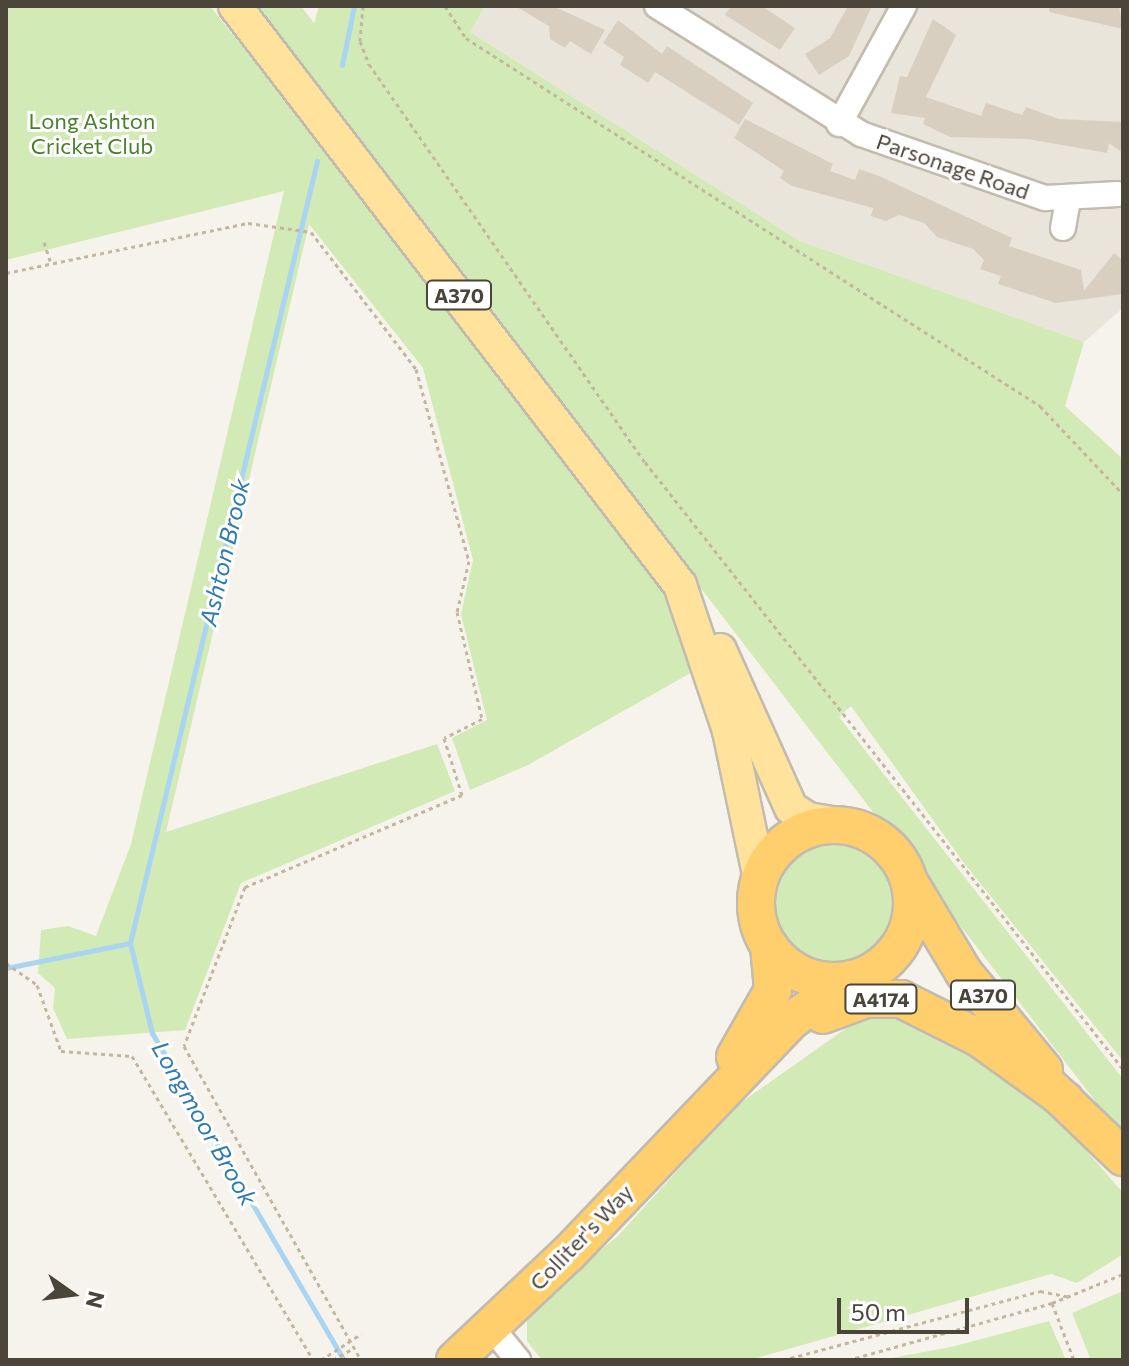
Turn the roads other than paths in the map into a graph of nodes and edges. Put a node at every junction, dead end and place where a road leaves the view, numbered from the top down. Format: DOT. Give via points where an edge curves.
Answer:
graph roads {
  1 [pos="235,6"];
  2 [pos="657,6"];
  3 [pos="904,6"];
  4 [pos="839,124"];
  5 [pos="1118,194"];
  6 [pos="1068,200"];
  7 [pos="1063,228"];
  8 [pos="699,627"];
  9 [pos="850,826"];
  10 [pos="760,879"];
  11 [pos="910,883"];
  12 [pos="769,946"];
  13 [pos="864,974"];
  14 [pos="1065,1100"];
  15 [pos="703,1109"];
  16 [pos="1123,1157"];
  17 [pos="491,1327"];
  18 [pos="455,1360"];
  19 [pos="518,1360"];
  1 -- 8 [label="main road, A370" via="662,555"];
  2 -- 4 [label="street, Parsonage Road"];
  3 -- 4 [label="street"];
  4 -- 6 [label="street, Parsonage Road"];
  5 -- 6 [label="street, Parsonage Road"];
  6 -- 7 [label="street"];
  8 -- 9 [label="main road, A370" via="746,699 791,808 808,819"];
  8 -- 10 [label="main road, A370" via="740,773"];
  9 -- 10 [label="highway" via="795,835"];
  9 -- 11 [label="highway" via="888,846"];
  10 -- 12 [label="highway" via="759,925"];
  11 -- 13 [label="highway" via="907,931"];
  11 -- 14 [label="highway, A370" via="964,973"];
  12 -- 13 [label="highway" via="806,976"];
  12 -- 15 [label="highway, Colliter's Way" via="775,972 766,1007"];
  13 -- 14 [label="highway, A370" via="941,995"];
  13 -- 15 [label="highway, Colliter's Way" via="792,1020"];
  14 -- 15 [label="highway, A4174" via="935,1012 901,999 866,999 828,1012"];
  14 -- 16 [label="highway, A370"];
  15 -- 17 [label="highway, Colliter's Way / A4174"];
  17 -- 18 [label="highway, Colliter's Way / A4174"];
  17 -- 19 [label="street"];
}
